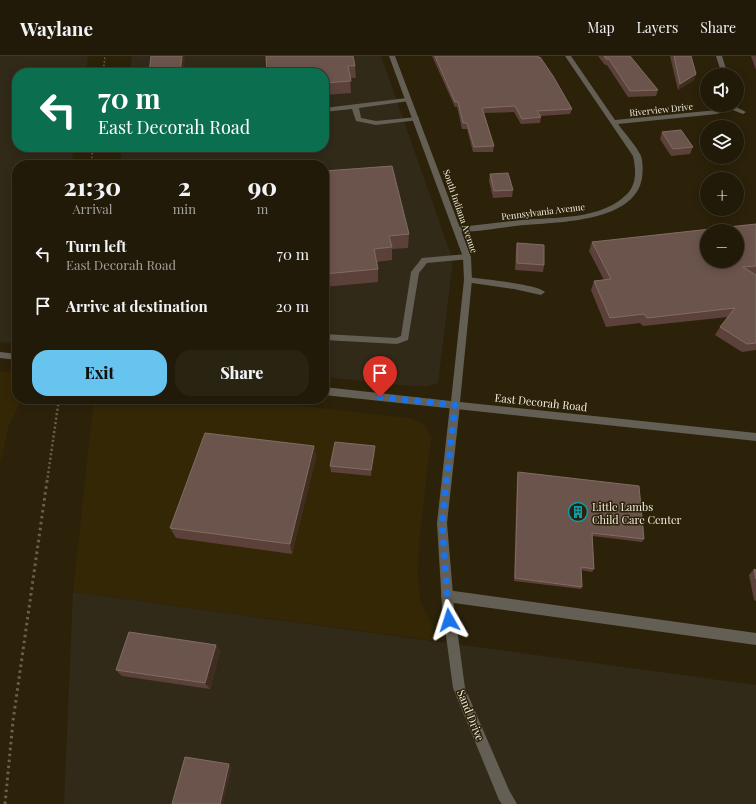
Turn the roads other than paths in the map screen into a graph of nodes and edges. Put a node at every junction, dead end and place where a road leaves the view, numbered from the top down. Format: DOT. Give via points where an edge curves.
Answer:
graph roads {
  1 [pos="392,56"];
  2 [pos="568,56"];
  3 [pos="719,56"];
  4 [pos="723,68"];
  5 [pos="407,100"];
  6 [pos="354,107"];
  7 [pos="329,110"];
  8 [pos="715,112"];
  9 [pos="417,119"];
  10 [pos="613,122"];
  11 [pos="458,229"];
  12 [pos="467,257"];
  13 [pos="468,280"];
  14 [pos="540,292"];
  15 [pos="329,337"];
  16 [pos="0,355"];
  17 [pos="12,356"];
  18 [pos="329,392"];
  19 [pos="455,405"];
  20 [pos="756,437"];
  21 [pos="447,596"];
  22 [pos="756,638"];
  23 [pos="510,804"];
  1 -- 5 [label="street, South Indiana Avenue"];
  2 -- 10 [label="street, Pennsylvania Avenue"];
  3 -- 4 [label="street"];
  5 -- 6 [label="street"];
  5 -- 9 [label="street, South Indiana Avenue"];
  6 -- 7 [label="street"];
  6 -- 9 [label="street" via="358,120 376,123"];
  8 -- 10 [label="street, Riverview Drive"];
  9 -- 11 [label="street, South Indiana Avenue"];
  10 -- 11 [label="street, Pennsylvania Avenue" via="637,156 641,169 634,192 626,200 612,208 573,218"];
  11 -- 12 [label="street, South Indiana Avenue"];
  12 -- 13 [label="street, South Indiana Avenue"];
  12 -- 15 [label="street" via="425,260 415,272 405,338 397,341"];
  13 -- 14 [label="street"];
  13 -- 19 [label="street, South Indiana Avenue"];
  16 -- 17 [label="street"];
  18 -- 19 [label="street, East Decorah Road"];
  19 -- 20 [label="street, East Decorah Road"];
  19 -- 21 [label="street, Sand Drive" via="442,523"];
  21 -- 22 [label="street"];
  21 -- 23 [label="street, Sand Drive" via="459,688"];
}
